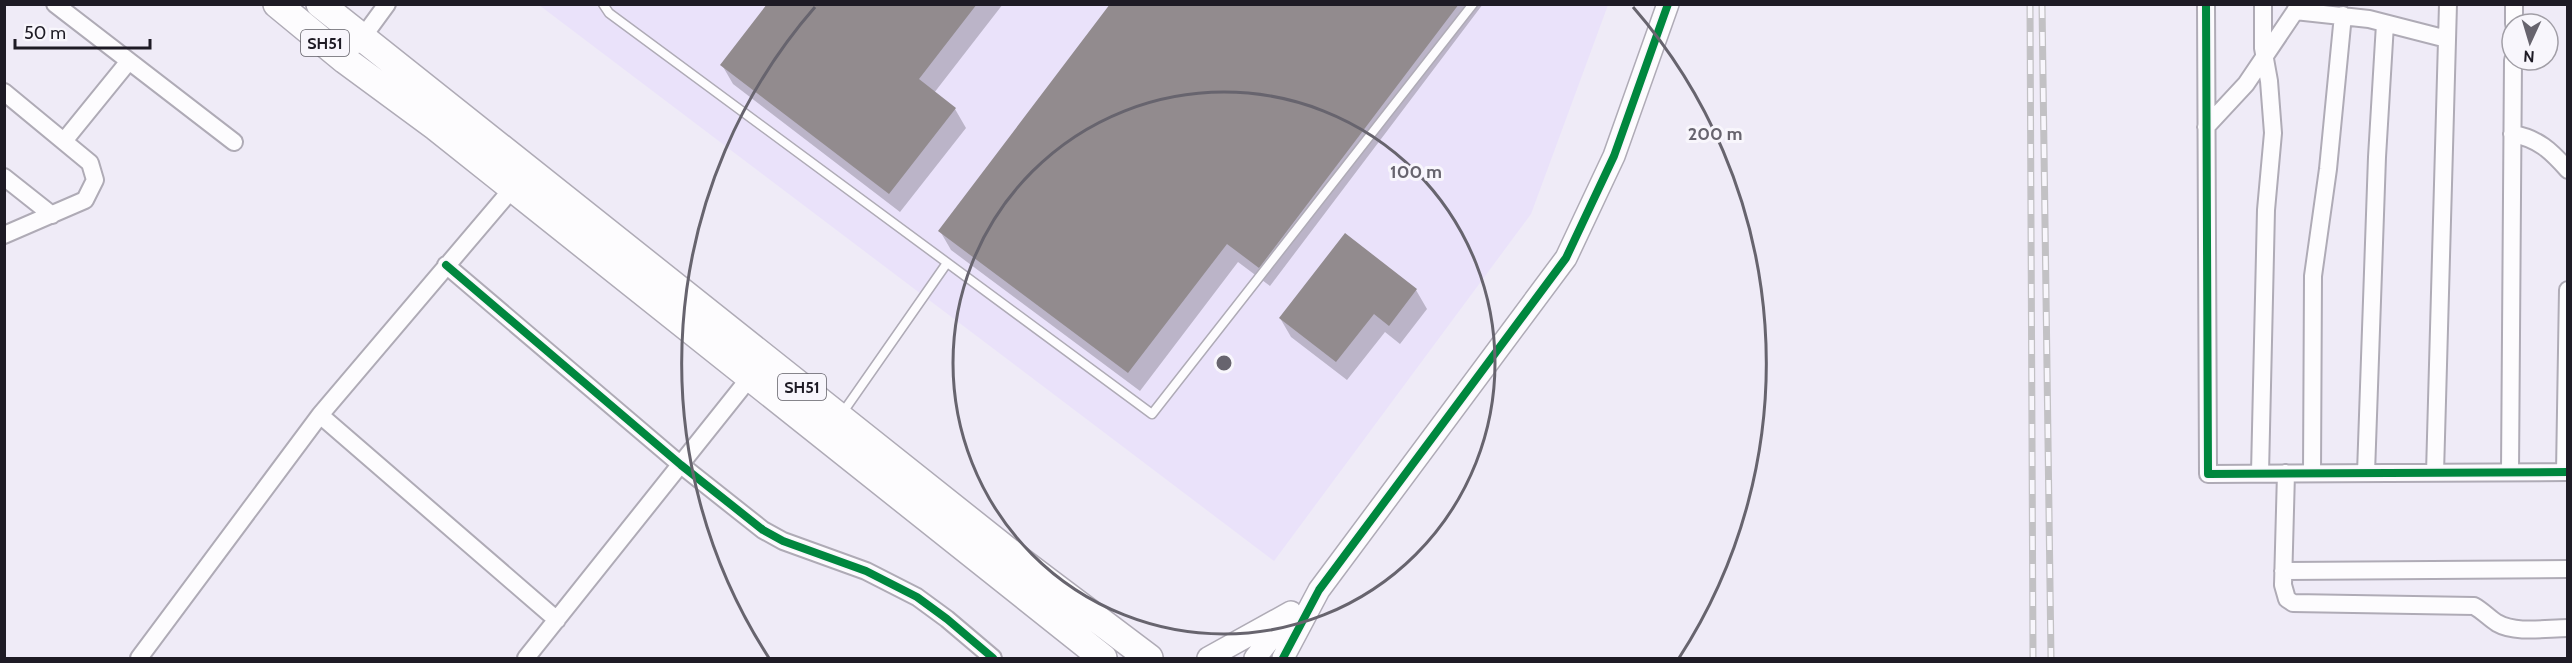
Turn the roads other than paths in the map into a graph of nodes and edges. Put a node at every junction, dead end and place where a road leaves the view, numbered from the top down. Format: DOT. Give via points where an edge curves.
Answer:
graph roads {
  1 [pos="55,4"];
  2 [pos="277,4"];
  3 [pos="320,4"];
  4 [pos="387,4"];
  5 [pos="603,4"];
  6 [pos="1473,4"];
  7 [pos="1668,4"];
  8 [pos="2206,4"];
  9 [pos="2263,4"];
  10 [pos="2448,4"];
  11 [pos="2297,8"];
  12 [pos="2343,15"];
  13 [pos="2385,24"];
  14 [pos="362,38"];
  15 [pos="2447,39"];
  16 [pos="2264,59"];
  17 [pos="345,60"];
  18 [pos="129,61"];
  19 [pos="2513,72"];
  20 [pos="4,92"];
  21 [pos="446,120"];
  22 [pos="2206,127"];
  23 [pos="2512,134"];
  24 [pos="64,141"];
  25 [pos="234,142"];
  26 [pos="2568,170"];
  27 [pos="4,177"];
  28 [pos="512,189"];
  29 [pos="52,215"];
  30 [pos="4,235"];
  31 [pos="947,262"];
  32 [pos="446,265"];
  33 [pos="2568,290"];
  34 [pos="757,368"];
  35 [pos="320,416"];
  36 [pos="841,416"];
  37 [pos="681,465"];
  38 [pos="2435,472"];
  39 [pos="2510,472"];
  40 [pos="2566,472"];
  41 [pos="2260,473"];
  42 [pos="2286,473"];
  43 [pos="2312,473"];
  44 [pos="2366,473"];
  45 [pos="2283,566"];
  46 [pos="2568,569"];
  47 [pos="1318,590"];
  48 [pos="1291,612"];
  49 [pos="557,620"];
  50 [pos="2568,628"];
  51 [pos="139,658"];
  52 [pos="526,658"];
  53 [pos="993,658"];
  54 [pos="1103,658"];
  55 [pos="1149,658"];
  56 [pos="1208,658"];
  57 [pos="1255,658"];
  58 [pos="1283,658"];
  1 -- 18 [label="street"];
  2 -- 17 [label="main road, SH51"];
  3 -- 14 [label="main road, SH51"];
  4 -- 14 [label="street"];
  5 -- 31 [label="lane" via="609,13"];
  6 -- 31 [label="lane" via="1152,414"];
  7 -- 47 [label="street" via="1614,156 1566,258"];
  8 -- 22 [label="street"];
  9 -- 16 [label="street"];
  10 -- 15 [label="street"];
  11 -- 12 [label="street"];
  11 -- 16 [label="street"];
  12 -- 13 [label="street"];
  12 -- 43 [label="street" via="2313,276"];
  13 -- 15 [label="street"];
  13 -- 44 [label="street" via="2376,157"];
  14 -- 17 [label="street"];
  14 -- 21 [label="main road, SH51" via="392,61"];
  15 -- 38 [label="street"];
  16 -- 22 [label="street"];
  16 -- 41 [label="street" via="2273,133 2266,210"];
  17 -- 21 [label="main road, SH51" via="373,81"];
  18 -- 24 [label="street"];
  18 -- 25 [label="street"];
  19 -- 23 [label="street"];
  20 -- 24 [label="street"];
  21 -- 28 [label="main road, SH51"];
  21 -- 34 [label="main road, SH51"];
  22 -- 41 [label="street" via="2208,474"];
  23 -- 26 [label="street" via="2540,143"];
  23 -- 39 [label="street"];
  24 -- 29 [label="street" via="90,164 95,180 85,200"];
  27 -- 29 [label="street"];
  28 -- 32 [label="street"];
  28 -- 34 [label="main road, SH51"];
  29 -- 30 [label="street"];
  31 -- 36 [label="lane"];
  32 -- 35 [label="street"];
  32 -- 37 [label="street"];
  33 -- 40 [label="street"];
  34 -- 36 [label="main road, SH51"];
  34 -- 37 [label="street"];
  34 -- 54 [label="main road, SH51"];
  35 -- 49 [label="street"];
  35 -- 51 [label="street"];
  36 -- 55 [label="main road, SH51" via="1019,560"];
  37 -- 49 [label="street"];
  37 -- 53 [label="street" via="729,505 783,541 866,571 917,597"];
  38 -- 39 [label="street"];
  38 -- 44 [label="street"];
  39 -- 40 [label="street"];
  41 -- 42 [label="street"];
  42 -- 43 [label="street"];
  42 -- 45 [label="street"];
  43 -- 44 [label="street"];
  45 -- 46 [label="street"];
  45 -- 50 [label="street" via="2284,593 2293,603 2474,606 2505,626"];
  47 -- 48 [label="street"];
  47 -- 58 [label="street"];
  48 -- 56 [label="street"];
  48 -- 57 [label="street"];
  49 -- 52 [label="street"];
}
